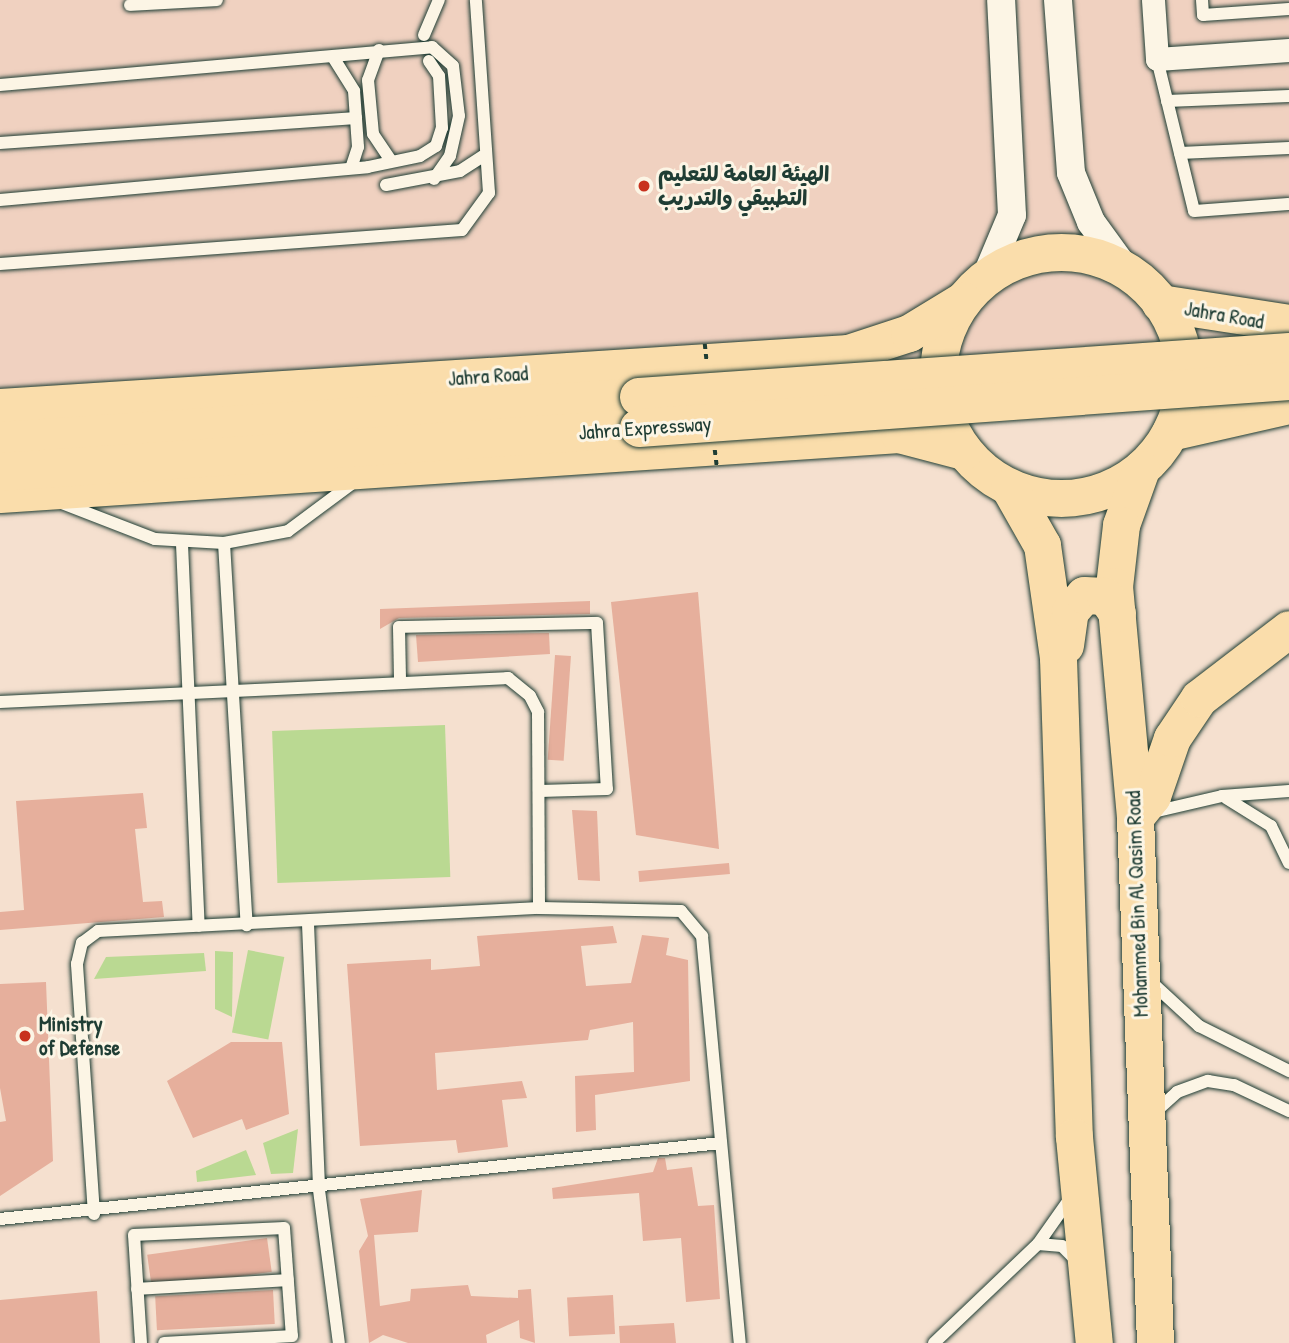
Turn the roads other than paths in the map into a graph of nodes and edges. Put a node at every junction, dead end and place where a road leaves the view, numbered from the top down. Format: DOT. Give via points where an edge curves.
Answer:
graph roads {
  1 [pos="217,0"];
  2 [pos="439,0"];
  3 [pos="476,0"];
  4 [pos="1001,0"];
  5 [pos="1058,0"];
  6 [pos="1153,0"];
  7 [pos="1202,0"];
  8 [pos="130,5"];
  9 [pos="1289,9"];
  10 [pos="424,35"];
  11 [pos="379,50"];
  12 [pos="1289,50"];
  13 [pos="333,57"];
  14 [pos="1157,60"];
  15 [pos="429,61"];
  16 [pos="0,85"];
  17 [pos="1289,96"];
  18 [pos="1167,101"];
  19 [pos="356,118"];
  20 [pos="0,143"];
  21 [pos="1289,148"];
  22 [pos="1180,153"];
  23 [pos="486,154"];
  24 [pos="391,162"];
  25 [pos="351,168"];
  26 [pos="435,179"];
  27 [pos="386,185"];
  28 [pos="0,200"];
  29 [pos="1289,204"];
  30 [pos="0,264"];
  31 [pos="1128,273"];
  32 [pos="974,289"];
  33 [pos="1160,303"];
  34 [pos="1289,324"];
  35 [pos="1289,352"];
  36 [pos="1289,381"];
  37 [pos="1289,405"];
  38 [pos="0,407"];
  39 [pos="1170,432"];
  40 [pos="0,441"];
  41 [pos="964,451"];
  42 [pos="370,469"];
  43 [pos="1141,469"];
  44 [pos="0,472"];
  45 [pos="1009,486"];
  46 [pos="16,493"];
  47 [pos="224,542"];
  48 [pos="183,544"];
  49 [pos="1117,613"];
  50 [pos="1289,629"];
  51 [pos="1058,658"];
  52 [pos="400,679"];
  53 [pos="235,686"];
  54 [pos="186,690"];
  55 [pos="0,702"];
  56 [pos="540,791"];
  57 [pos="1289,791"];
  58 [pos="1222,796"];
  59 [pos="1135,817"];
  60 [pos="1289,863"];
  61 [pos="539,908"];
  62 [pos="307,924"];
  63 [pos="247,925"];
  64 [pos="199,926"];
  65 [pos="1138,967"];
  66 [pos="1289,1071"];
  67 [pos="1289,1111"];
  68 [pos="1148,1121"];
  69 [pos="721,1143"];
  70 [pos="1076,1159"];
  71 [pos="318,1191"];
  72 [pos="94,1213"];
  73 [pos="0,1219"];
  74 [pos="1038,1244"];
  75 [pos="288,1280"];
  76 [pos="137,1289"];
  77 [pos="1091,1303"];
  78 [pos="141,1343"];
  79 [pos="164,1343"];
  80 [pos="339,1343"];
  81 [pos="740,1343"];
  82 [pos="934,1343"];
  83 [pos="1094,1343"];
  84 [pos="1155,1343"];
  1 -- 8 [label="lane"];
  2 -- 10 [label="lane"];
  3 -- 23 [label="lane"];
  4 -- 32 [label="street" via="1012,215 1007,240"];
  5 -- 31 [label="street" via="1071,173 1091,222"];
  6 -- 14 [label="street"];
  7 -- 9 [label="lane" via="1203,15"];
  11 -- 13 [label="lane"];
  11 -- 24 [label="lane" via="368,80 373,134"];
  11 -- 26 [label="lane" via="432,47 453,66 458,129"];
  12 -- 14 [label="street"];
  13 -- 16 [label="lane"];
  13 -- 19 [label="lane" via="351,81"];
  14 -- 18 [label="lane"];
  15 -- 24 [label="lane" via="439,76 439,141 421,156"];
  17 -- 18 [label="lane"];
  18 -- 22 [label="lane"];
  19 -- 20 [label="lane"];
  19 -- 25 [label="lane"];
  21 -- 22 [label="lane"];
  22 -- 29 [label="lane" via="1194,211"];
  23 -- 26 [label="lane"];
  23 -- 30 [label="lane" via="489,193 463,230"];
  24 -- 25 [label="lane"];
  25 -- 28 [label="lane"];
  26 -- 27 [label="lane"];
  31 -- 32 [label="main road" via="1088,256 1046,253"];
  31 -- 33 [label="main road"];
  32 -- 38 [label="main road, Jahra Road" via="909,333 848,353"];
  32 -- 41 [label="main road" via="938,364 942,410"];
  33 -- 34 [label="main road, Jahra Road"];
  33 -- 39 [label="main road" via="1184,366"];
  35 -- 40 [label="highway, Jahra Expressway, bridge"];
  36 -- 44 [label="highway, Jahra Expressway, bridge"];
  37 -- 39 [label="main road"];
  39 -- 43 [label="main road"];
  41 -- 42 [label="main road" via="899,434"];
  41 -- 45 [label="main road"];
  42 -- 46 [label="main road"];
  42 -- 47 [label="lane" via="288,531"];
  43 -- 45 [label="main road" via="1078,497"];
  43 -- 49 [label="main road, Mohammed Bin Al Qasim Road" via="1115,560"];
  45 -- 51 [label="main road" via="1042,545"];
  46 -- 48 [label="lane"];
  47 -- 48 [label="lane"];
  47 -- 53 [label="lane"];
  48 -- 54 [label="lane"];
  49 -- 51 [label="main road" via="1098,593 1077,599"];
  49 -- 59 [label="main road, Mohammed Bin Al Qasim Road"];
  50 -- 59 [label="main road" via="1199,698 1172,738 1152,796"];
  51 -- 70 [label="main road"];
  52 -- 53 [label="lane"];
  52 -- 56 [label="lane" via="508,678 530,696 538,712"];
  52 -- 56 [label="lane" via="400,628 597,623 607,789"];
  53 -- 54 [label="lane"];
  53 -- 63 [label="lane"];
  54 -- 55 [label="lane"];
  54 -- 64 [label="lane"];
  56 -- 61 [label="lane"];
  57 -- 58 [label="lane"];
  58 -- 59 [label="lane"];
  58 -- 60 [label="lane" via="1271,826"];
  59 -- 65 [label="main road, Mohammed Bin Al Qasim Road"];
  61 -- 62 [label="lane"];
  61 -- 69 [label="lane" via="681,911 691,920 702,936"];
  62 -- 63 [label="lane"];
  62 -- 71 [label="lane"];
  63 -- 64 [label="lane"];
  64 -- 72 [label="lane" via="98,931 82,943 77,964"];
  65 -- 66 [label="lane" via="1199,1026"];
  65 -- 68 [label="main road, Mohammed Bin Al Qasim Road"];
  67 -- 68 [label="lane" via="1234,1085 1208,1081 1177,1092"];
  68 -- 84 [label="main road, Mohammed Bin Al Qasim Road"];
  69 -- 71 [label="lane"];
  69 -- 81 [label="lane"];
  70 -- 74 [label="lane" via="1071,1199"];
  70 -- 77 [label="main road"];
  71 -- 72 [label="lane"];
  71 -- 80 [label="lane"];
  72 -- 73 [label="lane"];
  74 -- 77 [label="lane" via="1074,1254"];
  74 -- 82 [label="lane"];
  75 -- 76 [label="lane"];
  75 -- 76 [label="lane" via="284,1228 134,1236"];
  75 -- 79 [label="lane" via="292,1336"];
  76 -- 78 [label="lane"];
  77 -- 83 [label="main road"];
}
